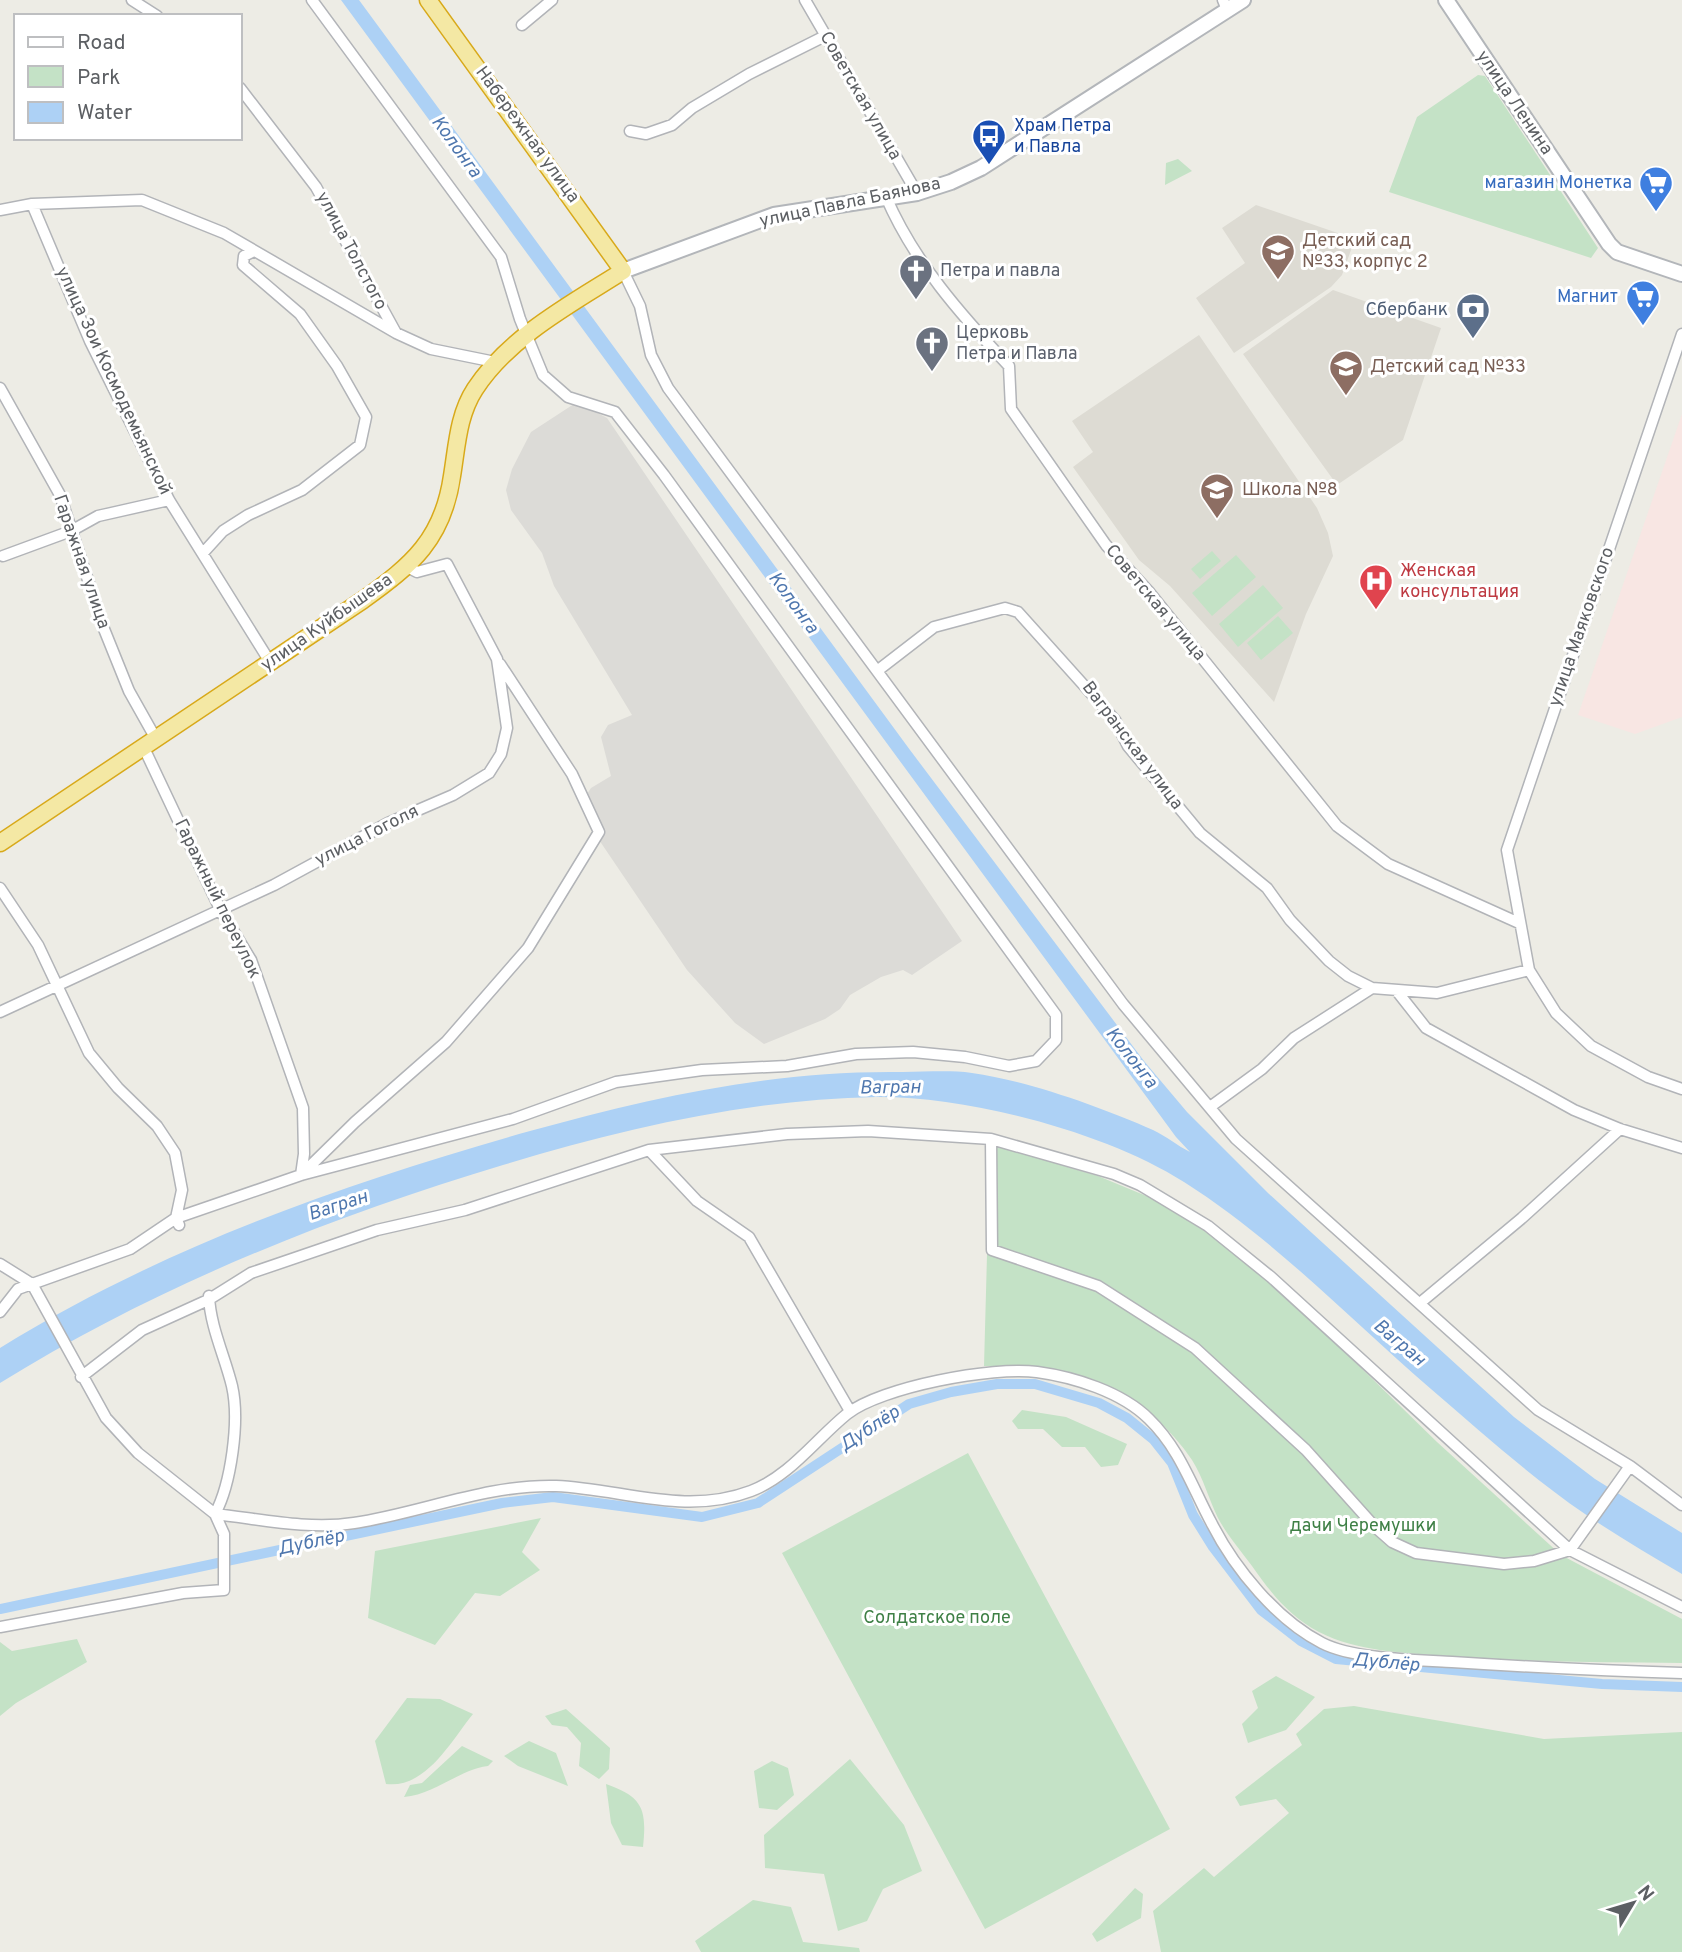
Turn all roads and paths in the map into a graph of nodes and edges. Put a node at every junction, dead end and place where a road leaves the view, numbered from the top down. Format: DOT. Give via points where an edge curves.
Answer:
graph roads {
  1 [pos="132,0"];
  2 [pos="312,0"];
  3 [pos="428,0"];
  4 [pos="552,0"];
  5 [pos="805,0"];
  6 [pos="1243,0"];
  7 [pos="1446,0"];
  8 [pos="1225,5"];
  9 [pos="154,14"];
  10 [pos="522,25"];
  11 [pos="825,36"];
  12 [pos="242,91"];
  13 [pos="631,131"];
  14 [pos="916,193"];
  15 [pos="886,197"];
  16 [pos="32,204"];
  17 [pos="0,210"];
  18 [pos="254,251"];
  19 [pos="623,271"];
  20 [pos="1682,274"];
  21 [pos="396,333"];
  22 [pos="526,334"];
  23 [pos="1682,334"];
  24 [pos="495,362"];
  25 [pos="0,388"];
  26 [pos="169,500"];
  27 [pos="71,531"];
  28 [pos="203,553"];
  29 [pos="3,556"];
  30 [pos="407,567"];
  31 [pos="497,659"];
  32 [pos="270,662"];
  33 [pos="877,671"];
  34 [pos="150,744"];
  35 [pos="0,843"];
  36 [pos="0,888"];
  37 [pos="220,909"];
  38 [pos="1519,923"];
  39 [pos="1529,970"];
  40 [pos="59,984"];
  41 [pos="1372,988"];
  42 [pos="1396,990"];
  43 [pos="0,1012"];
  44 [pos="1682,1088"];
  45 [pos="1210,1107"];
  46 [pos="1620,1129"];
  47 [pos="991,1139"];
  48 [pos="1682,1148"];
  49 [pos="649,1150"];
  50 [pos="301,1175"];
  51 [pos="178,1222"];
  52 [pos="0,1264"];
  53 [pos="32,1284"];
  54 [pos="209,1298"];
  55 [pos="1420,1303"];
  56 [pos="0,1312"];
  57 [pos="81,1377"];
  58 [pos="850,1411"];
  59 [pos="1629,1466"];
  60 [pos="1682,1505"];
  61 [pos="215,1514"];
  62 [pos="1572,1548"];
  63 [pos="1682,1607"];
  64 [pos="0,1627"];
  65 [pos="1682,1673"];
  1 -- 9 [label="street"];
  2 -- 22 [label="street" via="501,257"];
  3 -- 19 [label="highway, Набережная улица"];
  4 -- 10 [label="street"];
  5 -- 11 [label="street, Советская улица"];
  6 -- 8 [label="main road, улица Павла Баянова"];
  7 -- 20 [label="main road, улица Ленина" via="1609,244 1618,252"];
  8 -- 14 [label="main road, улица Павла Баянова" via="981,168"];
  11 -- 13 [label="street" via="749,74 672,125 646,134"];
  11 -- 14 [label="street, Советская улица"];
  12 -- 21 [label="street, улица Толстого" via="316,187"];
  14 -- 15 [label="main road, улица Павла Баянова"];
  15 -- 19 [label="main road, улица Павла Баянова" via="775,215"];
  15 -- 38 [label="street, Советская улица" via="905,237 953,306 1009,366 1011,409 1106,545 1150,593 1337,826 1388,864"];
  16 -- 17 [label="street"];
  16 -- 18 [label="street" via="142,200 224,233"];
  16 -- 26 [label="street, улица Зои Космодемьянской" via="90,341"];
  18 -- 21 [label="street"];
  18 -- 28 [label="street" via="244,256 243,265 300,314 366,417 360,444 302,490 223,531"];
  19 -- 22 [label="highway, улица Куйбышева"];
  19 -- 33 [label="street" via="640,306 651,355 668,388"];
  21 -- 24 [label="street" via="430,349"];
  22 -- 24 [label="highway, улица Куйбышева"];
  22 -- 50 [label="street" via="542,375 568,397 615,412 664,475 1056,1015 1056,1040 1036,1061 1009,1066 913,1052 616,1082 513,1119"];
  23 -- 38 [label="street, улица Маяковского" via="1507,850"];
  24 -- 30 [label="highway, улица Куйбышева" via="473,391 461,419 447,502 437,530"];
  25 -- 27 [label="street, Гаражная улица" via="61,495"];
  26 -- 27 [label="street" via="97,516"];
  26 -- 28 [label="street, улица Зои Космодемьянской"];
  27 -- 29 [label="street"];
  27 -- 34 [label="street, Гаражная улица"];
  28 -- 32 [label="street, улица Зои Космодемьянской"];
  30 -- 31 [label="street, улица Гоголя" via="417,572 447,564"];
  30 -- 32 [label="highway, улица Куйбышева"];
  31 -- 37 [label="street, улица Гоголя" via="507,728 501,754 489,773"];
  31 -- 50 [label="street" via="572,774 599,832 528,948 446,1042"];
  32 -- 34 [label="highway, улица Куйбышева"];
  33 -- 41 [label="street, Вагранская улица" via="934,627 1005,608 1018,612 1115,720 1128,746 1200,833 1267,888 1329,961"];
  33 -- 45 [label="street" via="1123,1004"];
  34 -- 35 [label="highway, улица Куйбышева"];
  34 -- 37 [label="street, Гаражный переулок"];
  36 -- 40 [label="street"];
  37 -- 40 [label="street, улица Гоголя"];
  37 -- 50 [label="street, Гаражный переулок" via="251,960 303,1108"];
  38 -- 39 [label="street, улица Маяковского"];
  39 -- 42 [label="street" via="1437,993"];
  39 -- 44 [label="street" via="1556,1013 1591,1046 1648,1077"];
  40 -- 43 [label="street, улица Гоголя"];
  40 -- 51 [label="street" via="89,1053 157,1126 175,1153 181,1190"];
  41 -- 42 [label="street"];
  41 -- 45 [label="street" via="1294,1038 1262,1069"];
  42 -- 46 [label="street" via="1426,1028 1574,1110"];
  45 -- 55 [label="street" via="1236,1139"];
  46 -- 48 [label="street"];
  46 -- 55 [label="street" via="1522,1219"];
  47 -- 49 [label="street" via="787,1133"];
  47 -- 62 [label="street" via="1114,1174 1208,1226"];
  47 -- 62 [label="street" via="992,1250 1098,1286 1195,1348 1306,1450 1392,1542 1416,1553 1504,1564 1534,1561"];
  49 -- 54 [label="street" via="465,1210 377,1230 309,1252 251,1273"];
  49 -- 58 [label="street" via="697,1201 749,1237"];
  50 -- 51 [label="street"];
  51 -- 53 [label="street" via="130,1249"];
  52 -- 53 [label="street"];
  53 -- 56 [label="street" via="18,1289"];
  53 -- 57 [label="street"];
  54 -- 57 [label="street" via="142,1329"];
  54 -- 61 [label="street" via="233,1390 232,1465 226,1494"];
  55 -- 59 [label="street" via="1538,1410"];
  57 -- 61 [label="street" via="106,1418 138,1453"];
  58 -- 61 [label="street" via="804,1456 770,1481 719,1500 685,1504 556,1486 508,1489 353,1523 313,1525"];
  58 -- 65 [label="street" via="915,1386 982,1372 1032,1371 1065,1377 1147,1416 1178,1454 1214,1529 1270,1608 1324,1645 1388,1658"];
  59 -- 60 [label="street"];
  59 -- 62 [label="street"];
  61 -- 64 [label="street" via="224,1534 224,1590 170,1595"];
  62 -- 63 [label="street"];
}
